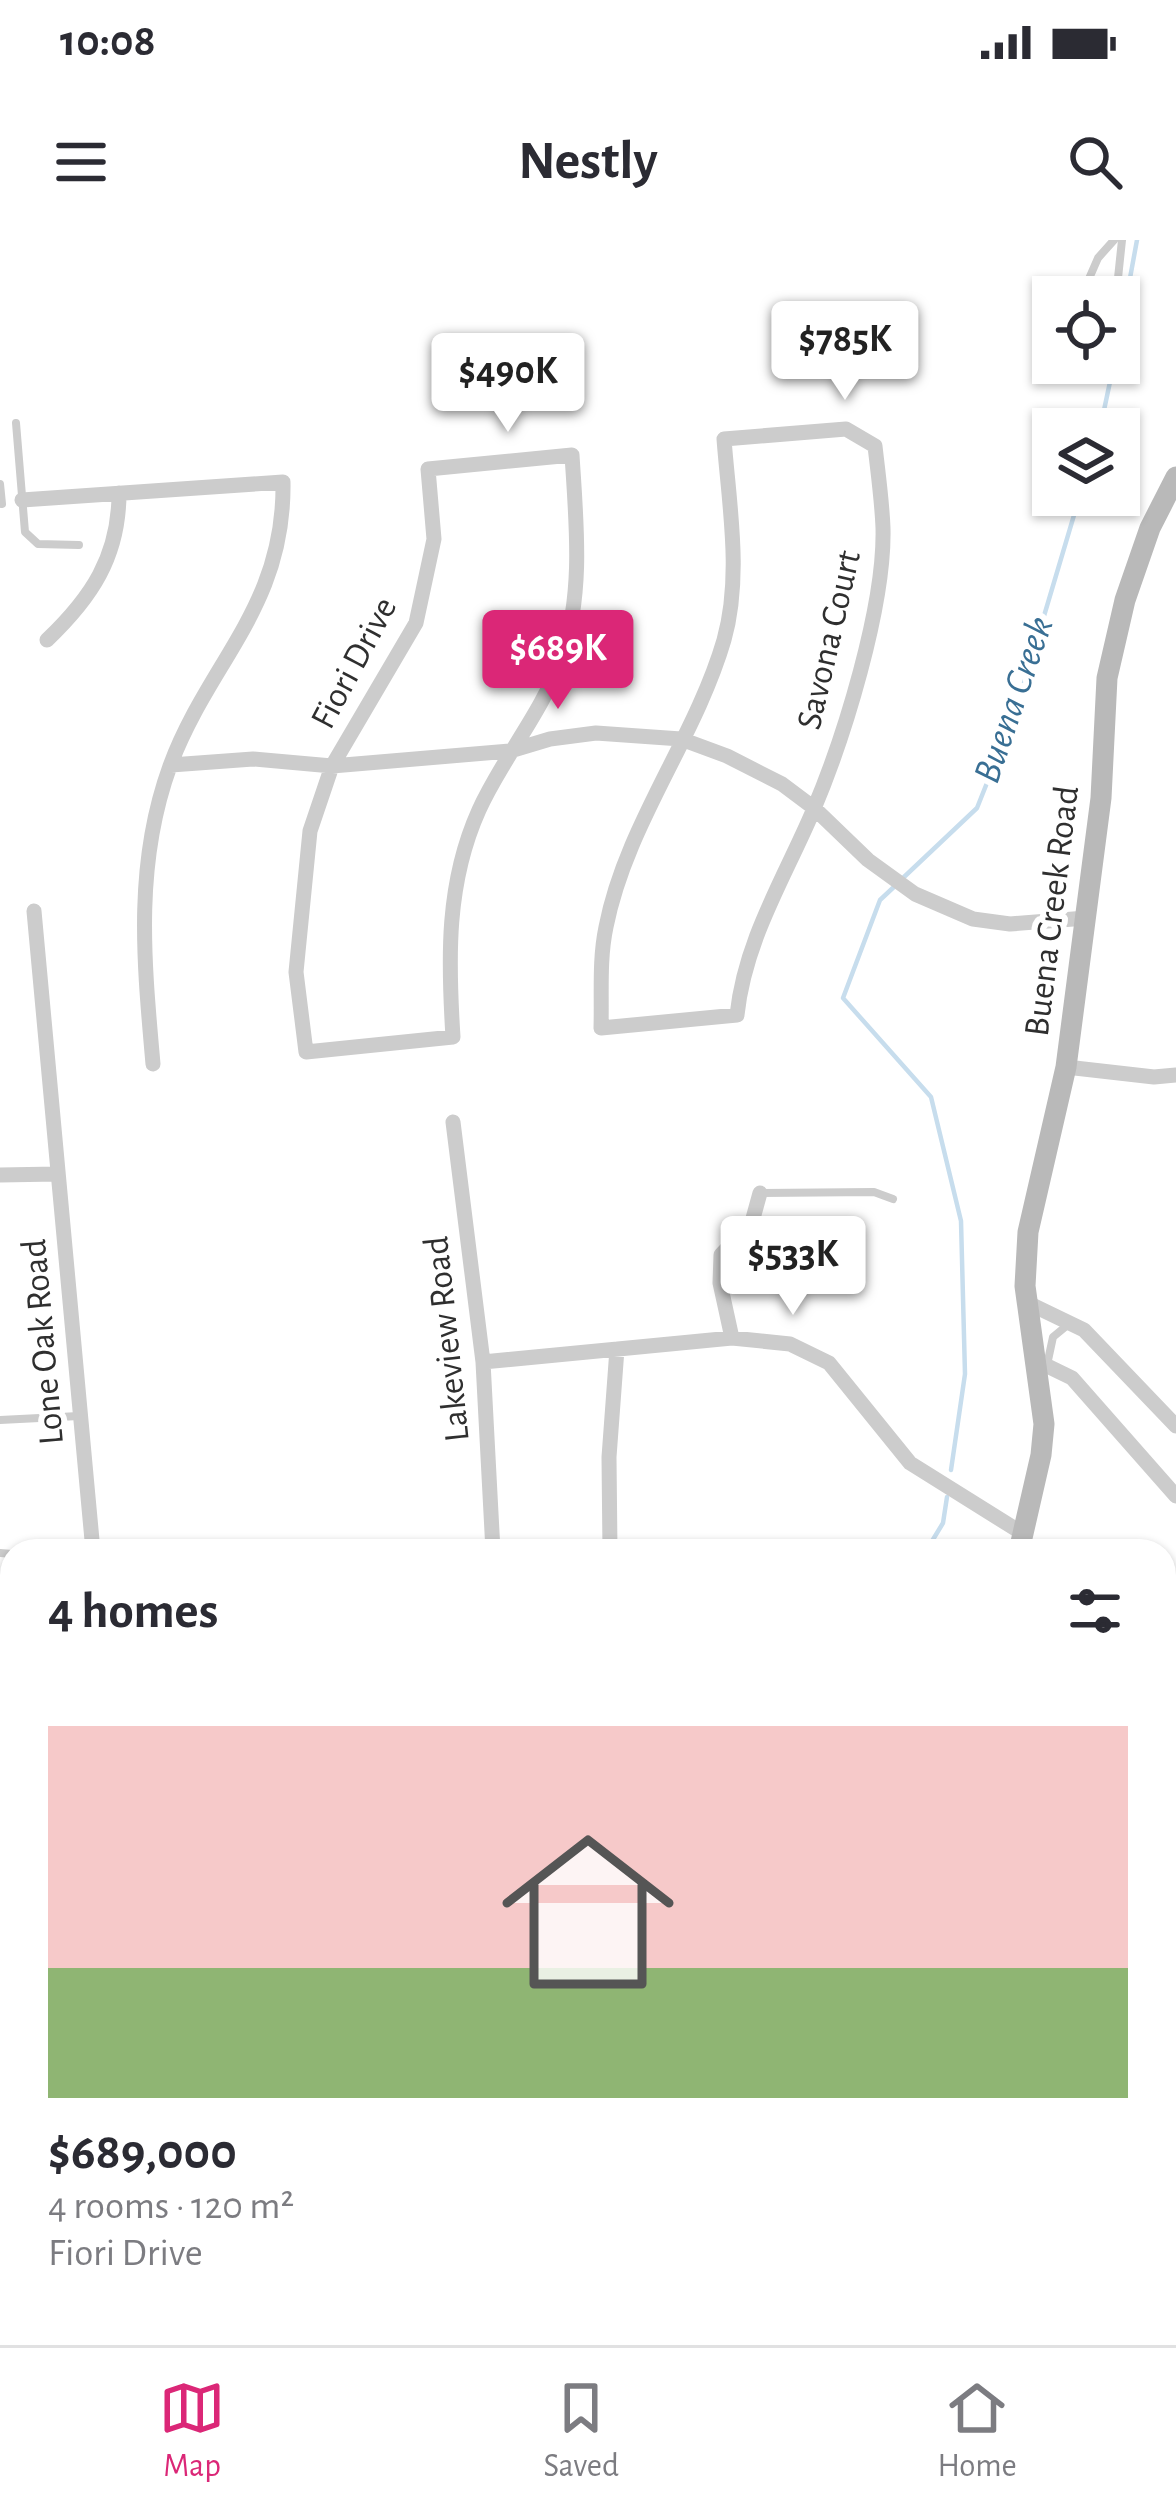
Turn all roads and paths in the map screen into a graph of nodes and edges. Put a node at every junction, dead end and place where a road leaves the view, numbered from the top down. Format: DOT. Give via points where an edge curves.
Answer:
graph roads {
  1 [pos="1118,240"];
  2 [pos="1090,276"];
  3 [pos="1117,276"];
  4 [pos="16,423"];
  5 [pos="1176,477"];
  6 [pos="0,484"];
  7 [pos="118,494"];
  8 [pos="22,500"];
  9 [pos="2,504"];
  10 [pos="79,545"];
  11 [pos="47,640"];
  12 [pos="681,739"];
  13 [pos="510,751"];
  14 [pos="171,765"];
  15 [pos="332,766"];
  16 [pos="814,808"];
  17 [pos="34,911"];
  18 [pos="1086,918"];
  19 [pos="153,1064"];
  20 [pos="1066,1066"];
  21 [pos="1176,1075"];
  22 [pos="453,1122"];
  23 [pos="57,1174"];
  24 [pos="0,1175"];
  25 [pos="760,1193"];
  26 [pos="893,1199"];
  27 [pos="1028,1303"];
  28 [pos="1071,1322"];
  29 [pos="732,1338"];
  30 [pos="617,1348"];
  31 [pos="483,1362"];
  32 [pos="1042,1363"];
  33 [pos="80,1416"];
  34 [pos="0,1420"];
  35 [pos="1176,1426"];
  36 [pos="1176,1496"];
  37 [pos="92,1539"];
  38 [pos="492,1539"];
  39 [pos="610,1539"];
  40 [pos="1016,1539"];
  41 [pos="1021,1539"];
  1 -- 2 [label="lane"];
  1 -- 3 [label="lane"];
  4 -- 8 [label="lane"];
  5 -- 18 [label="main road, Buena Creek Road" via="1150,528 1114,640"];
  6 -- 9 [label="lane"];
  7 -- 8 [label="street"];
  7 -- 11 [label="street" via="101,576"];
  7 -- 14 [label="street" via="283,482 272,573"];
  8 -- 10 [label="lane" via="25,532 38,544"];
  12 -- 13 [label="street" via="596,733"];
  12 -- 16 [label="street" via="764,775"];
  12 -- 16 [label="street" via="606,924 601,1028 737,1015 751,946"];
  12 -- 16 [label="street, Savona Court" via="725,636 734,572 724,439 857,432 875,446 883,531 877,598"];
  13 -- 15 [label="street"];
  13 -- 15 [label="street" via="477,813 452,896 453,1037 306,1052 296,972 310,831"];
  13 -- 15 [label="street, Fiori Drive" via="546,694 572,617 572,455 428,469 434,539 416,623"];
  14 -- 15 [label="street" via="253,759"];
  14 -- 19 [label="street" via="148,844 141,934"];
  16 -- 18 [label="street" via="889,876 973,919"];
  17 -- 23 [label="street, Lone Oak Road"];
  18 -- 20 [label="main road, Buena Creek Road"];
  20 -- 21 [label="street"];
  20 -- 27 [label="main road, Buena Creek Road" via="1028,1232"];
  22 -- 31 [label="street, Lakeview Road"];
  23 -- 24 [label="street"];
  23 -- 33 [label="street, Lone Oak Road"];
  25 -- 26 [label="lane" via="874,1192"];
  25 -- 29 [label="street" via="744,1234 721,1255"];
  27 -- 28 [label="street"];
  27 -- 32 [label="main road, Buena Creek Road"];
  28 -- 32 [label="lane" via="1053,1337"];
  28 -- 35 [label="street"];
  29 -- 30 [label="street"];
  29 -- 40 [label="street" via="790,1344 829,1364 910,1463"];
  30 -- 31 [label="street"];
  30 -- 39 [label="street"];
  31 -- 38 [label="street, Lakeview Road"];
  32 -- 36 [label="street" via="1072,1378"];
  32 -- 41 [label="main road, Buena Creek Road" via="1041,1455"];
  33 -- 34 [label="lane"];
  33 -- 37 [label="street, Lone Oak Road"];
}
